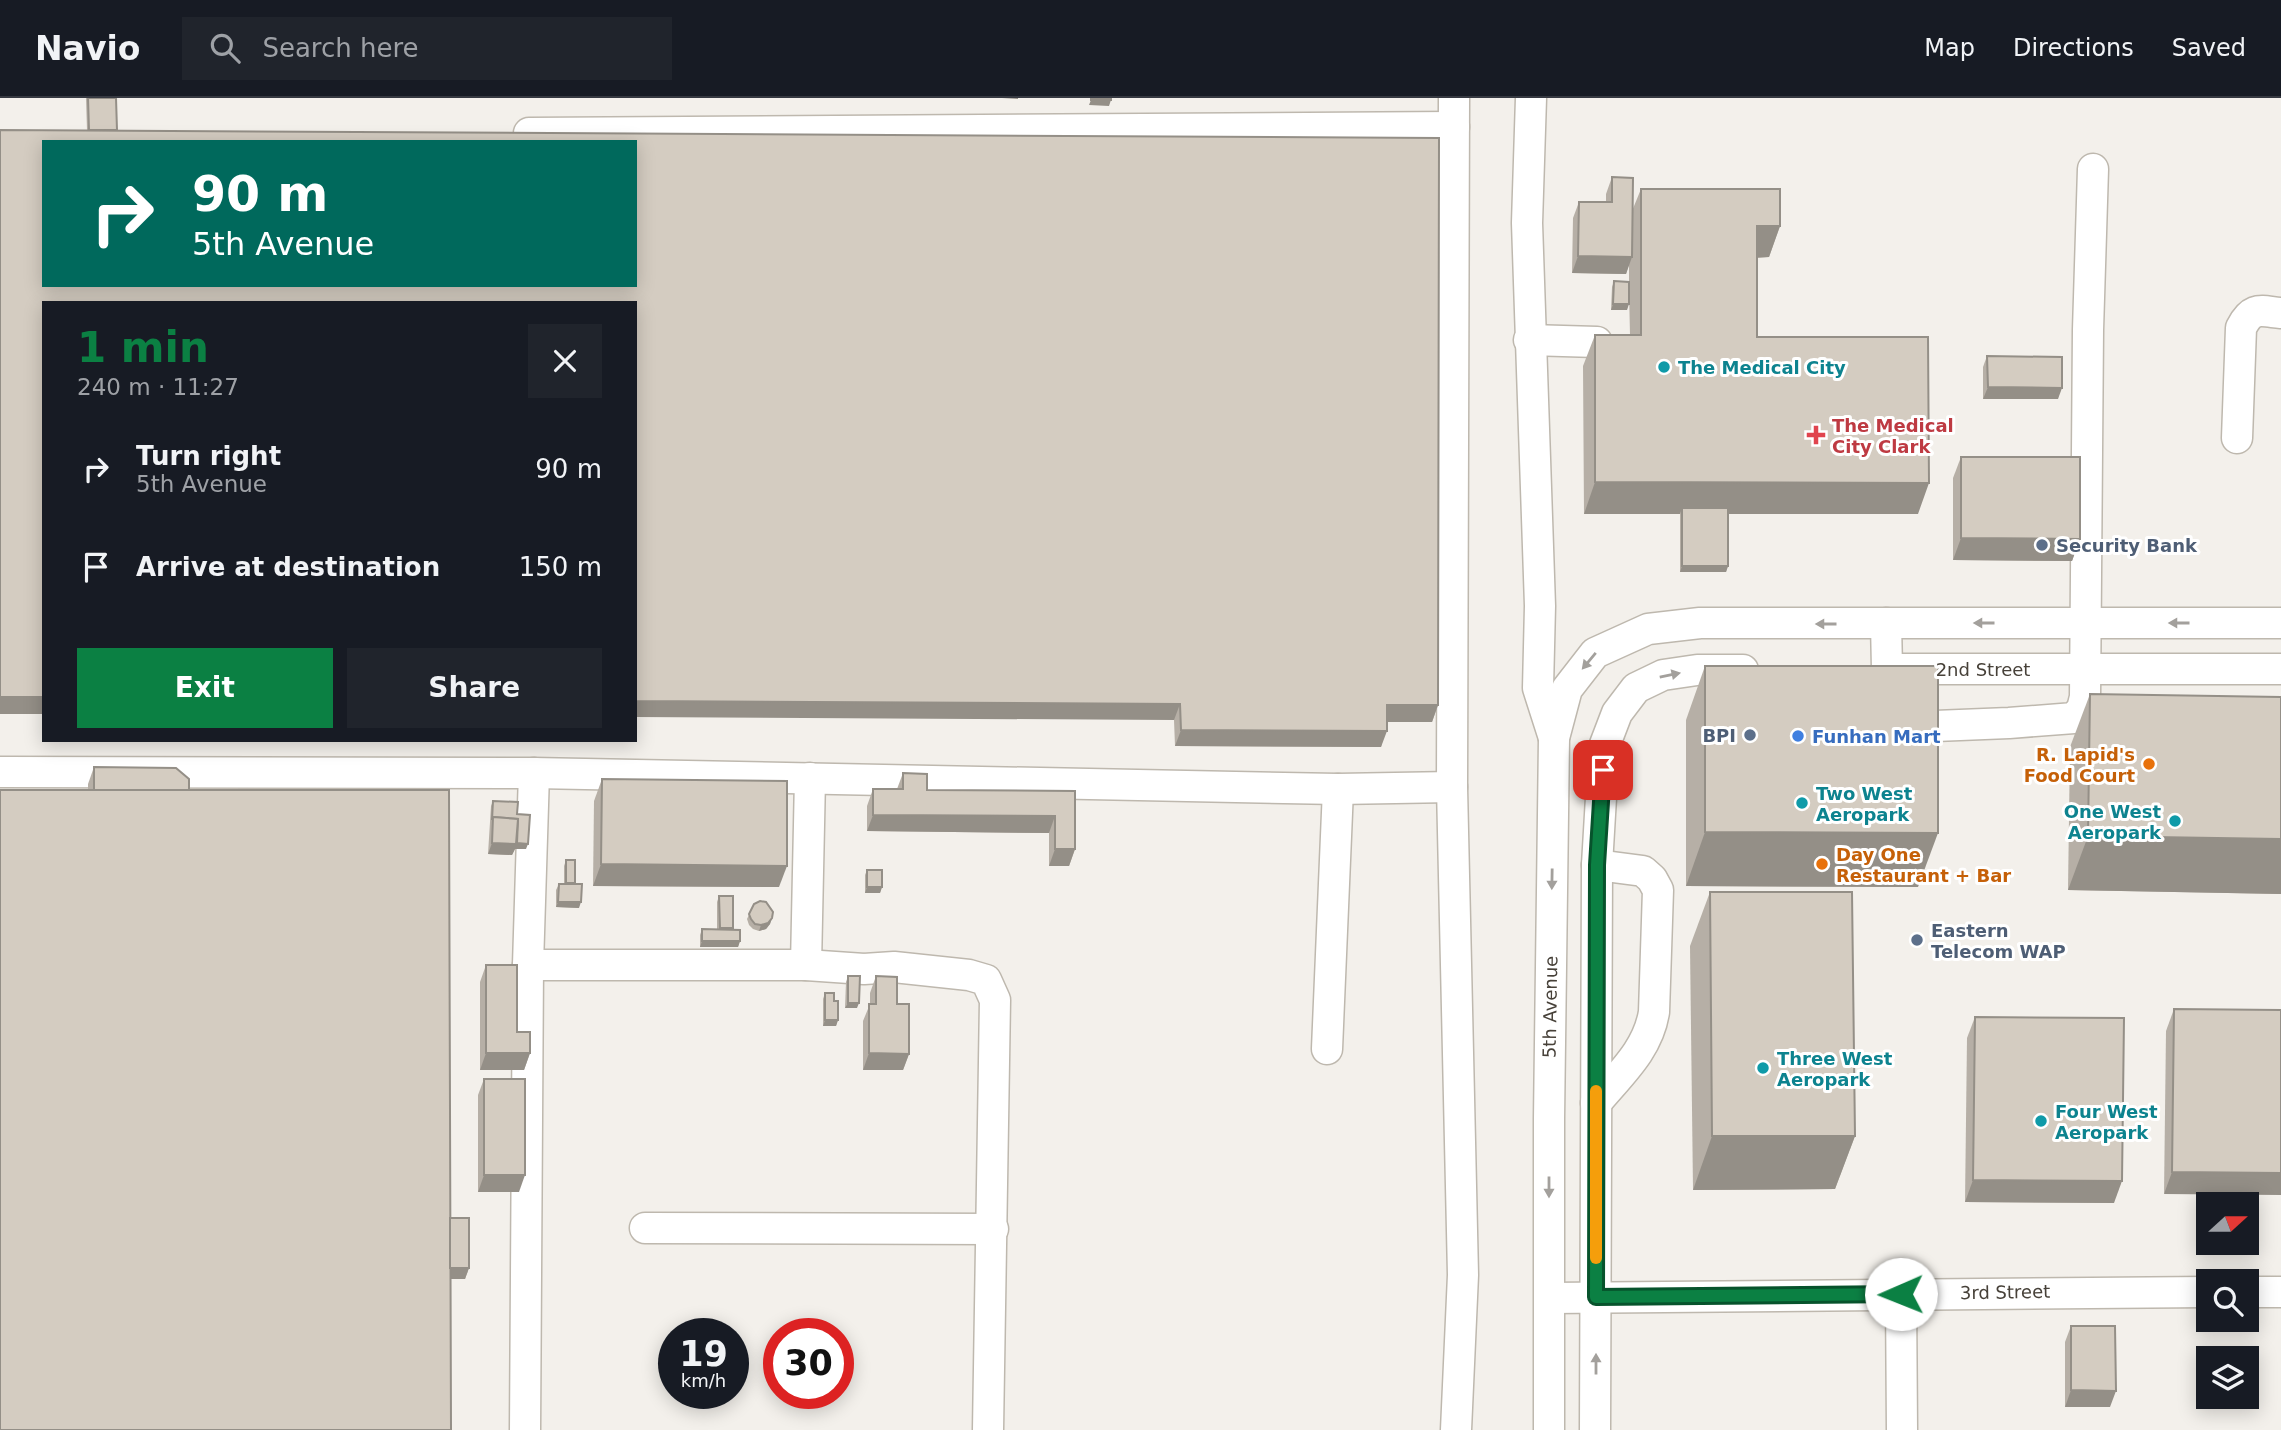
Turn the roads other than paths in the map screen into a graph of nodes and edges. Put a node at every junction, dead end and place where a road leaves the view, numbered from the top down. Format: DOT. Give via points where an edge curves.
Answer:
graph roads {
  1 [pos="1531,98"];
  2 [pos="1454,112"];
  3 [pos="505,134"];
  4 [pos="2093,169"];
  5 [pos="2281,313"];
  6 [pos="1530,340"];
  7 [pos="1597,342"];
  8 [pos="2237,439"];
  9 [pos="2085,623"];
  10 [pos="2281,623"];
  11 [pos="1886,624"];
  12 [pos="1774,669"];
  13 [pos="1875,669"];
  14 [pos="2085,669"];
  15 [pos="2281,669"];
  16 [pos="1554,737"];
  17 [pos="0,772"];
  18 [pos="534,773"];
  19 [pos="810,778"];
  20 [pos="1452,786"];
  21 [pos="1338,789"];
  22 [pos="1597,865"];
  23 [pos="528,965"];
  24 [pos="806,965"];
  25 [pos="1328,1049"];
  26 [pos="1596,1103"];
  27 [pos="645,1228"];
  28 [pos="993,1229"];
  29 [pos="2196,1292"];
  30 [pos="2259,1292"];
  31 [pos="2281,1292"];
  32 [pos="1901,1294"];
  33 [pos="1596,1297"];
  34 [pos="1550,1298"];
  35 [pos="525,1430"];
  36 [pos="988,1430"];
  37 [pos="1456,1430"];
  38 [pos="1549,1430"];
  39 [pos="1595,1430"];
  40 [pos="1902,1430"];
  1 -- 6 [label="street"];
  2 -- 3 [label="street"];
  2 -- 20 [label="street"];
  4 -- 9 [label="street"];
  5 -- 8 [label="street" via="2257,310 2241,328"];
  6 -- 7 [label="street"];
  6 -- 16 [label="street" via="1540,606 1538,688"];
  10 -- 9 [label="street, one-way"];
  9 -- 11 [label="street, one-way"];
  9 -- 14 [label="street"];
  11 -- 13 [label="street"];
  11 -- 16 [label="street, 5th Avenue, one-way" via="1637,622 1595,653 1567,690"];
  22 -- 12 [label="street, one-way" via="1604,747 1617,713 1636,688 1662,676 1697,670"];
  13 -- 14 [label="street, 2nd Street"];
  13 -- 14 [label="street" via="1918,719 1935,726 2074,718 2085,696"];
  14 -- 15 [label="street, 2nd Street"];
  16 -- 34 [label="street, 5th Avenue, one-way"];
  17 -- 18 [label="street"];
  18 -- 19 [label="street"];
  18 -- 23 [label="street"];
  19 -- 21 [label="street"];
  19 -- 24 [label="street"];
  20 -- 21 [label="street"];
  20 -- 37 [label="street" via="1463,1276"];
  21 -- 25 [label="street"];
  22 -- 26 [label="street"];
  22 -- 26 [label="street" via="1643,871 1658,890 1651,1031"];
  23 -- 24 [label="street"];
  23 -- 35 [label="street"];
  24 -- 28 [label="street" via="894,967 986,980 995,1000"];
  26 -- 33 [label="street"];
  27 -- 28 [label="street"];
  28 -- 36 [label="street"];
  29 -- 32 [label="street, 3rd Street"];
  30 -- 31 [label="street"];
  32 -- 33 [label="street, 3rd Street"];
  32 -- 40 [label="street"];
  33 -- 34 [label="street, 3rd Street"];
  39 -- 33 [label="street, one-way"];
  34 -- 38 [label="street, 5th Avenue"];
}
